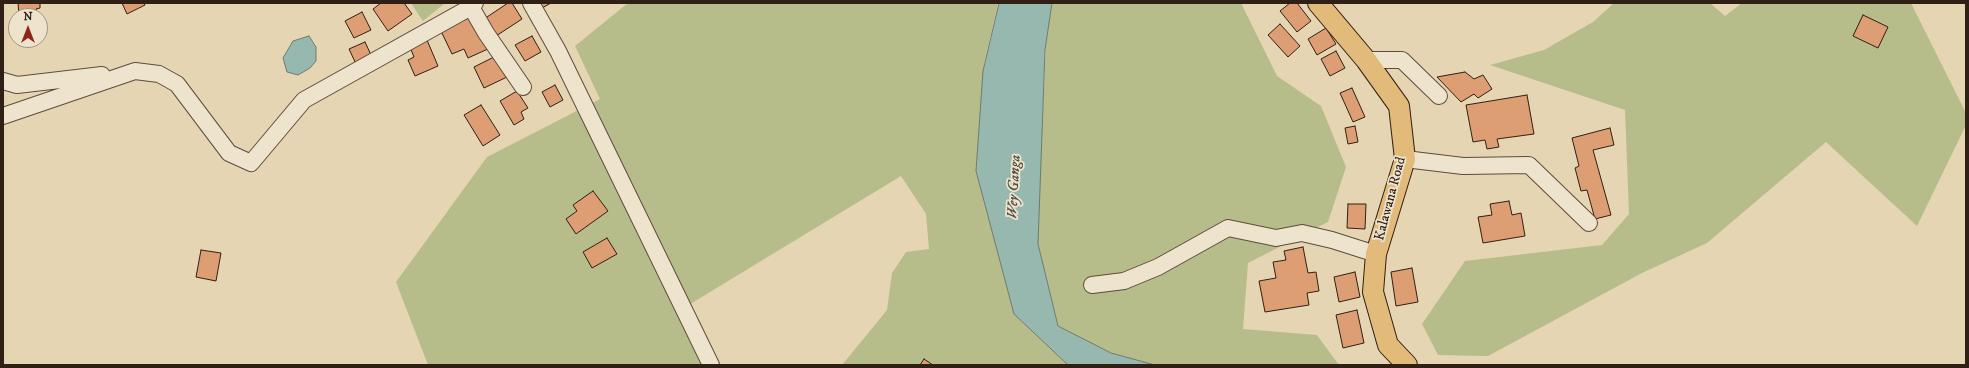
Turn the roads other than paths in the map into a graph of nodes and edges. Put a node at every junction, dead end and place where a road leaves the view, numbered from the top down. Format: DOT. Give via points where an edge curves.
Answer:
graph roads {
  1 [pos="531,3"];
  2 [pos="1318,3"];
  3 [pos="473,5"];
  4 [pos="1366,60"];
  5 [pos="135,71"];
  6 [pos="3,81"];
  7 [pos="523,87"];
  8 [pos="1439,96"];
  9 [pos="3,116"];
  10 [pos="1405,159"];
  11 [pos="1589,223"];
  12 [pos="1376,254"];
  13 [pos="1092,285"];
  14 [pos="711,365"];
  15 [pos="1407,365"];
  1 -- 14 [label="street" via="558,51"];
  2 -- 4 [label="main road, Kalawana Road"];
  3 -- 5 [label="street" via="304,100 251,164 229,153 177,84 159,74"];
  3 -- 7 [label="street" via="486,33"];
  4 -- 8 [label="street" via="1402,60"];
  4 -- 10 [label="main road, Kalawana Road" via="1399,106"];
  5 -- 6 [label="street" via="17,85"];
  5 -- 9 [label="street"];
  10 -- 11 [label="street" via="1463,166 1528,165"];
  10 -- 12 [label="main road, Kalawana Road"];
  12 -- 13 [label="street" via="1302,233 1276,238 1228,228 1158,267 1124,281"];
  12 -- 15 [label="main road, Kalawana Road" via="1373,292 1388,345"];
}
